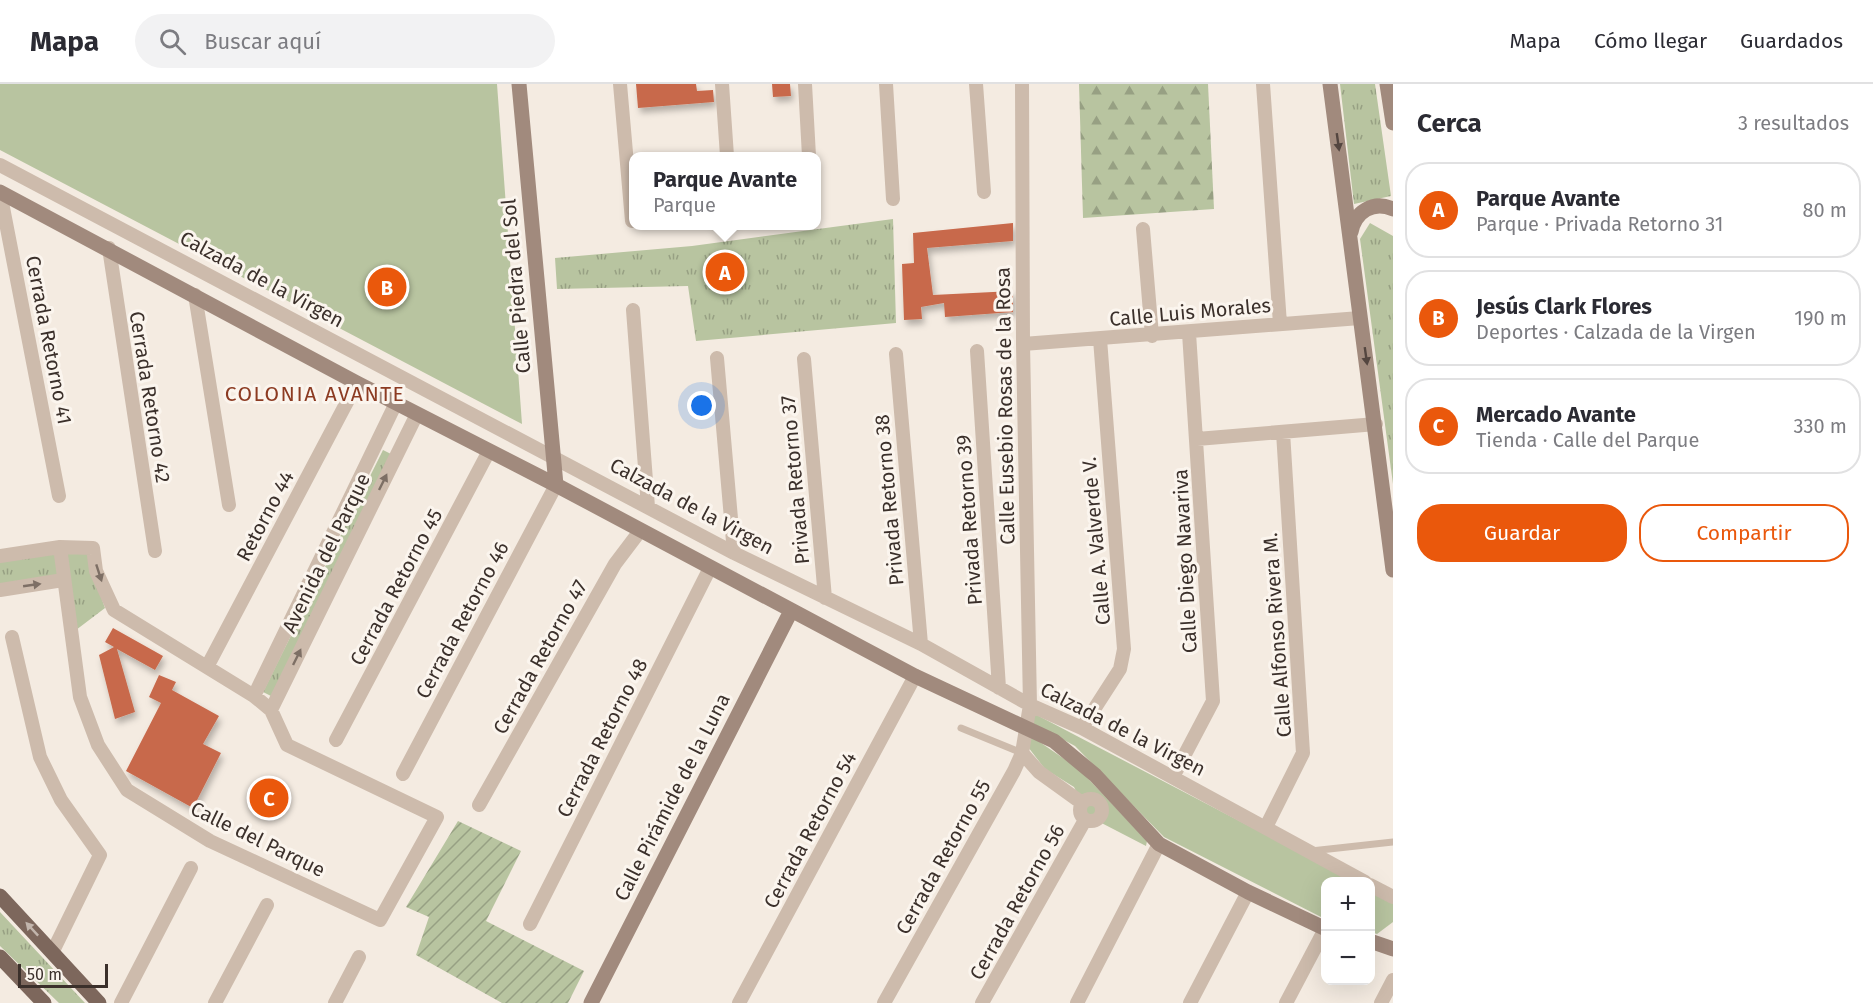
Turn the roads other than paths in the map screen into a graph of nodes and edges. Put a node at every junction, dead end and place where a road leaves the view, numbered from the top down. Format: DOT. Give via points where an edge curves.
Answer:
graph roads {
  1 [pos="519,84"];
  2 [pos="620,84"];
  3 [pos="722,84"];
  4 [pos="805,84"];
  5 [pos="886,84"];
  6 [pos="976,84"];
  7 [pos="1022,84"];
  8 [pos="1263,84"];
  9 [pos="1330,84"];
  10 [pos="1388,84"];
  11 [pos="1393,123"];
  12 [pos="727,152"];
  13 [pos="809,152"];
  14 [pos="0,165"];
  15 [pos="629,187"];
  16 [pos="0,192"];
  17 [pos="984,192"];
  18 [pos="893,199"];
  19 [pos="1393,209"];
  20 [pos="1143,229"];
  21 [pos="1351,238"];
  22 [pos="108,248"];
  23 [pos="195,295"];
  24 [pos="633,310"];
  25 [pos="1360,318"];
  26 [pos="1280,324"];
  27 [pos="1189,333"];
  28 [pos="1152,336"];
  29 [pos="1100,339"];
  30 [pos="1023,344"];
  31 [pos="977,351"];
  32 [pos="896,354"];
  33 [pos="717,358"];
  34 [pos="804,359"];
  35 [pos="357,383"];
  36 [pos="396,403"];
  37 [pos="417,414"];
  38 [pos="1376,424"];
  39 [pos="1283,432"];
  40 [pos="1197,439"];
  41 [pos="489,452"];
  42 [pos="552,455"];
  43 [pos="556,485"];
  44 [pos="59,496"];
  45 [pos="229,506"];
  46 [pos="648,507"];
  47 [pos="640,531"];
  48 [pos="60,547"];
  49 [pos="155,551"];
  50 [pos="734,553"];
  51 [pos="0,556"];
  52 [pos="710,568"];
  53 [pos="1393,570"];
  54 [pos="63,580"];
  55 [pos="0,590"];
  56 [pos="825,598"];
  57 [pos="791,611"];
  58 [pos="12,637"];
  59 [pos="921,644"];
  60 [pos="207,667"];
  61 [pos="915,676"];
  62 [pos="999,688"];
  63 [pos="254,696"];
  64 [pos="1030,705"];
  65 [pos="271,710"];
  66 [pos="1025,727"];
  67 [pos="961,728"];
  68 [pos="1082,728"];
  69 [pos="336,740"];
  70 [pos="1022,753"];
  71 [pos="403,774"];
  72 [pos="1173,777"];
  73 [pos="1082,803"];
  74 [pos="479,805"];
  75 [pos="1085,820"];
  76 [pos="1266,827"];
  77 [pos="1393,842"];
  78 [pos="1159,844"];
  79 [pos="1309,851"];
  80 [pos="191,868"];
  81 [pos="1356,877"];
  82 [pos="1375,887"];
  83 [pos="1248,892"];
  84 [pos="0,896"];
  85 [pos="1393,897"];
  86 [pos="267,905"];
  87 [pos="530,924"];
  88 [pos="1321,927"];
  89 [pos="1324,931"];
  90 [pos="1393,932"];
  91 [pos="1381,944"];
  92 [pos="53,951"];
  93 [pos="0,957"];
  94 [pos="359,957"];
  95 [pos="7,972"];
  96 [pos="1393,980"];
  97 [pos="44,1003"];
  98 [pos="99,1003"];
  99 [pos="121,1003"];
  100 [pos="215,1003"];
  101 [pos="335,1003"];
  102 [pos="591,1003"];
  103 [pos="739,1003"];
  104 [pos="884,1003"];
  105 [pos="982,1003"];
  106 [pos="1077,1003"];
  107 [pos="1190,1003"];
  108 [pos="1286,1003"];
  109 [pos="1382,1003"];
  1 -- 42 [label="main road, Calle Piedra del Sol"];
  2 -- 15 [label="street"];
  3 -- 12 [label="street"];
  4 -- 13 [label="street"];
  5 -- 18 [label="street"];
  6 -- 17 [label="street"];
  7 -- 30 [label="street, Calle Eusebio Rosas de la Rosa"];
  8 -- 26 [label="street"];
  9 -- 21 [label="main road, one-way"];
  10 -- 11 [label="main road"];
  14 -- 42 [label="street, Calzada de la Virgen"];
  16 -- 22 [label="main road"];
  16 -- 44 [label="street, Cerrada Retorno 41"];
  19 -- 21 [label="main road" via="1375,206 1363,211 1355,220"];
  20 -- 28 [label="street"];
  21 -- 25 [label="main road"];
  22 -- 23 [label="main road"];
  22 -- 49 [label="street, Cerrada Retorno 42"];
  23 -- 35 [label="main road"];
  23 -- 45 [label="street"];
  24 -- 46 [label="street"];
  25 -- 26 [label="street, Calle Luis Morales"];
  25 -- 38 [label="main road, one-way"];
  26 -- 27 [label="street, Calle Luis Morales"];
  27 -- 28 [label="street, Calle Luis Morales"];
  27 -- 40 [label="street, Calle Diego Navariva"];
  28 -- 29 [label="street, Calle Luis Morales"];
  29 -- 30 [label="street, Calle Luis Morales"];
  29 -- 68 [label="street, Calle A. Valverde V." via="1124,649 1120,669"];
  30 -- 64 [label="street, Calle Eusebio Rosas de la Rosa"];
  31 -- 62 [label="street, Privada Retorno 39"];
  32 -- 59 [label="street, Privada Retorno 38"];
  33 -- 50 [label="street"];
  34 -- 56 [label="street, Privada Retorno 37"];
  35 -- 36 [label="main road"];
  35 -- 60 [label="street, Retorno 44"];
  36 -- 37 [label="main road"];
  36 -- 63 [label="street, Avenida del Parque"];
  37 -- 41 [label="main road"];
  65 -- 37 [label="street, Avenida del Parque, one-way"];
  38 -- 39 [label="street"];
  38 -- 53 [label="main road"];
  39 -- 40 [label="street"];
  39 -- 76 [label="street, Calle Alfonso Rivera M." via="1303,753"];
  40 -- 72 [label="street, Calle Diego Navariva" via="1213,701"];
  41 -- 43 [label="main road"];
  41 -- 69 [label="street, Cerrada Retorno 45"];
  42 -- 43 [label="main road, Calle Piedra del Sol"];
  42 -- 46 [label="street, Calzada de la Virgen"];
  43 -- 47 [label="main road"];
  43 -- 71 [label="street, Cerrada Retorno 46"];
  46 -- 50 [label="street, Calzada de la Virgen"];
  47 -- 52 [label="main road"];
  47 -- 74 [label="street, Cerrada Retorno 47" via="615,564"];
  48 -- 51 [label="street"];
  48 -- 54 [label="street, Calle del Parque"];
  48 -- 60 [label="street, one-way" via="93,548 96,570 114,610"];
  50 -- 56 [label="street, Calzada de la Virgen"];
  52 -- 57 [label="main road"];
  52 -- 87 [label="street, Cerrada Retorno 48"];
  55 -- 54 [label="street, one-way"];
  54 -- 65 [label="street, Calle del Parque" via="80,697 98,745 127,790 210,841 380,920 437,817 287,745"];
  56 -- 59 [label="street, Calzada de la Virgen"];
  57 -- 61 [label="main road"];
  57 -- 102 [label="main road, Calle Pirámide de la Luna"];
  58 -- 92 [label="street" via="40,757 61,800 100,855"];
  59 -- 62 [label="street, Calzada de la Virgen"];
  60 -- 63 [label="street"];
  61 -- 66 [label="main road"];
  61 -- 103 [label="street, Cerrada Retorno 54"];
  62 -- 64 [label="street, Calzada de la Virgen"];
  63 -- 65 [label="street"];
  64 -- 66 [label="street, Calle Eusebio Rosas de la Rosa"];
  64 -- 68 [label="street, Calzada de la Virgen"];
  66 -- 70 [label="street, Cerrada Retorno 55"];
  66 -- 78 [label="main road" via="1054,741 1095,776"];
  67 -- 70 [label="lane"];
  68 -- 72 [label="street, Calzada de la Virgen"];
  70 -- 73 [label="street" via="1039,772"];
  70 -- 104 [label="street, Cerrada Retorno 55"];
  72 -- 76 [label="street, Calzada de la Virgen"];
  73 -- 75 [label="street" via="1079,812"];
  73 -- 75 [label="street" via="1096,800 1102,808 1100,818"];
  75 -- 105 [label="street, Cerrada Retorno 56"];
  76 -- 79 [label="street, Calzada de la Virgen"];
  77 -- 79 [label="lane"];
  78 -- 83 [label="main road"];
  78 -- 106 [label="street"];
  79 -- 81 [label="street, Calzada de la Virgen"];
  80 -- 99 [label="street"];
  82 -- 85 [label="street"];
  83 -- 88 [label="main road"];
  83 -- 107 [label="street"];
  92 -- 84 [label="main road, one-way"];
  86 -- 100 [label="street"];
  89 -- 108 [label="street"];
  90 -- 91 [label="main road"];
  92 -- 98 [label="main road"];
  93 -- 95 [label="main road"];
  94 -- 101 [label="street"];
  95 -- 97 [label="main road"];
  96 -- 109 [label="street"];
}
